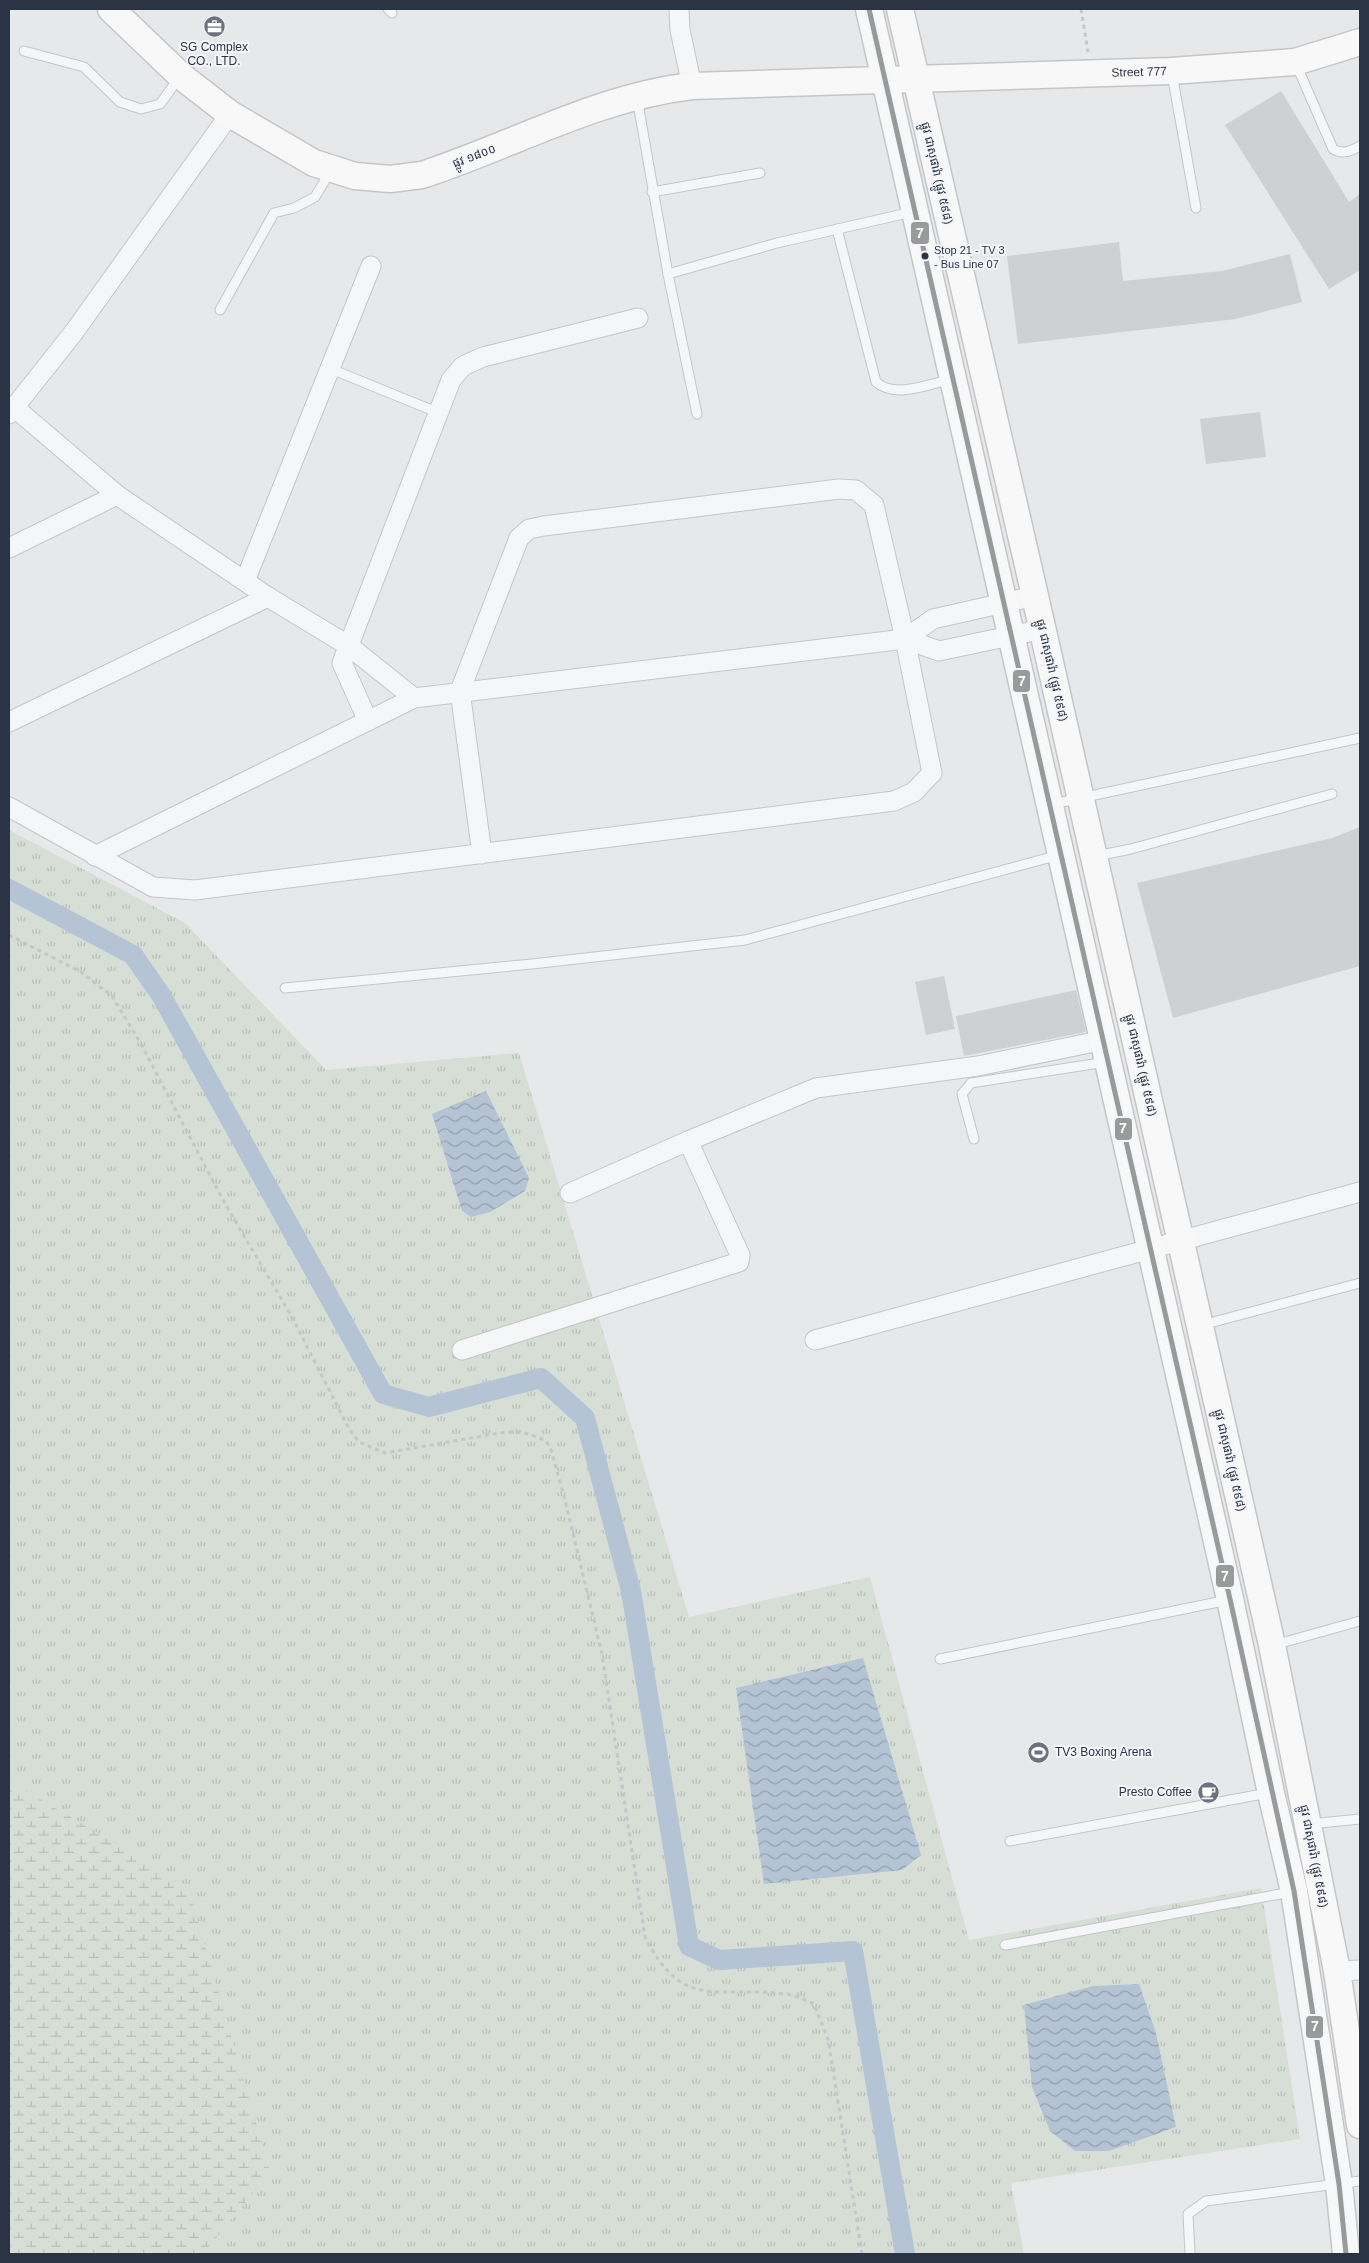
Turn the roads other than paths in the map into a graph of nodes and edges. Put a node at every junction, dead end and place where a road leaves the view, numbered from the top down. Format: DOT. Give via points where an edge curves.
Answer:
graph roads {
  1 [pos="111,9"];
  2 [pos="679,9"];
  3 [pos="869,9"];
  4 [pos="900,9"];
  5 [pos="1360,42"];
  6 [pos="24,51"];
  7 [pos="1295,62"];
  8 [pos="1172,71"];
  9 [pos="181,76"];
  10 [pos="916,78"];
  11 [pos="884,79"];
  12 [pos="692,86"];
  13 [pos="637,96"];
  14 [pos="230,114"];
  15 [pos="1360,146"];
  16 [pos="331,170"];
  17 [pos="760,173"];
  18 [pos="652,192"];
  19 [pos="1196,208"];
  20 [pos="914,212"];
  21 [pos="837,229"];
  22 [pos="371,266"];
  23 [pos="668,274"];
  24 [pos="220,310"];
  25 [pos="638,318"];
  26 [pos="331,369"];
  27 [pos="953,379"];
  28 [pos="12,411"];
  29 [pos="440,413"];
  30 [pos="697,414"];
  31 [pos="117,494"];
  32 [pos="9,548"];
  33 [pos="245,581"];
  34 [pos="1035,596"];
  35 [pos="268,597"];
  36 [pos="1005,602"];
  37 [pos="1043,629"];
  38 [pos="1012,635"];
  39 [pos="905,639"];
  40 [pos="349,646"];
  41 [pos="460,692"];
  42 [pos="414,698"];
  43 [pos="368,720"];
  44 [pos="9,722"];
  45 [pos="1360,738"];
  46 [pos="1332,794"];
  47 [pos="1080,798"];
  48 [pos="1050,804"];
  49 [pos="9,807"];
  50 [pos="482,854"];
  51 [pos="1062,854"];
  52 [pos="95,856"];
  53 [pos="1093,856"];
  54 [pos="1108,916"];
  55 [pos="1077,923"];
  56 [pos="285,988"];
  57 [pos="1106,1051"];
  58 [pos="974,1139"];
  59 [pos="688,1141"];
  60 [pos="1360,1192"];
  61 [pos="570,1193"];
  62 [pos="1180,1240"];
  63 [pos="1151,1248"];
  64 [pos="1360,1284"];
  65 [pos="1200,1326"];
  66 [pos="815,1340"];
  67 [pos="462,1350"];
  68 [pos="1230,1599"];
  69 [pos="1360,1621"];
  70 [pos="1272,1645"];
  71 [pos="940,1659"];
  72 [pos="1285,1711"];
  73 [pos="1256,1718"];
  74 [pos="1271,1793"];
  75 [pos="1360,1819"];
  76 [pos="1308,1824"];
  77 [pos="1010,1841"];
  78 [pos="1294,1891"];
  79 [pos="1005,1945"];
  80 [pos="1349,1970"];
  81 [pos="1360,2125"];
  82 [pos="1349,2182"];
  83 [pos="1190,2254"];
  84 [pos="1346,2254"];
  1 -- 9 [label="main road, ផ្លូវ ១៨០០"];
  2 -- 12 [label="street" via="680,30"];
  3 -- 11 [label="main road"];
  4 -- 10 [label="main road, ផ្លូវ ជាសុផារ៉ា (ផ្លូវ ៥៩៨)"];
  5 -- 7 [label="main road, Street 777"];
  6 -- 9 [label="lane" via="84,67 120,102 141,109 160,104"];
  7 -- 8 [label="main road, Street 777"];
  7 -- 15 [label="lane" via="1333,149 1339,153"];
  8 -- 10 [label="main road, Street 777"];
  8 -- 19 [label="lane"];
  9 -- 14 [label="main road, ផ្លូវ ១៨០០"];
  10 -- 11 [label="main road, ផ្លូវ ១៨០០"];
  10 -- 34 [label="main road, ផ្លូវ ជាសុផារ៉ា (ផ្លូវ ៥៩៨)"];
  11 -- 12 [label="main road, ផ្លូវ ១៨០០"];
  11 -- 20 [label="main road"];
  12 -- 13 [label="main road, ផ្លូវ ១៨០០"];
  13 -- 16 [label="main road, ផ្លូវ ១៨០០" via="422,175 390,179"];
  13 -- 18 [label="lane"];
  14 -- 16 [label="main road, ផ្លូវ ១៨០០"];
  14 -- 28 [label="street" via="74,332"];
  16 -- 24 [label="lane" via="315,197 294,208 274,212"];
  17 -- 18 [label="lane"];
  18 -- 23 [label="lane"];
  20 -- 21 [label="lane"];
  20 -- 27 [label="main road"];
  21 -- 23 [label="lane"];
  21 -- 27 [label="lane" via="876,382 883,388 898,391"];
  22 -- 26 [label="street"];
  23 -- 30 [label="lane"];
  25 -- 29 [label="street" via="484,357 463,366 451,380"];
  26 -- 29 [label="lane"];
  26 -- 33 [label="street"];
  27 -- 36 [label="main road"];
  28 -- 31 [label="street"];
  29 -- 40 [label="street"];
  31 -- 32 [label="street"];
  31 -- 33 [label="street"];
  33 -- 35 [label="street"];
  34 -- 36 [label="street"];
  34 -- 37 [label="main road, ផ្លូវ ជាសុផារ៉ា (ផ្លូវ ៥៩៨)"];
  35 -- 40 [label="street"];
  35 -- 44 [label="street"];
  36 -- 38 [label="main road"];
  36 -- 39 [label="street" via="933,619"];
  37 -- 38 [label="street"];
  37 -- 47 [label="main road, ផ្លូវ ជាសុផារ៉ា (ផ្លូវ ៥៩៨)"];
  38 -- 39 [label="street" via="939,651"];
  38 -- 48 [label="main road"];
  39 -- 41 [label="street"];
  39 -- 41 [label="street" via="874,504 856,490 829,490 529,529 518,538"];
  39 -- 50 [label="street" via="932,773 914,792 894,801"];
  40 -- 42 [label="street"];
  40 -- 43 [label="street" via="342,663"];
  41 -- 42 [label="street"];
  41 -- 50 [label="street"];
  42 -- 43 [label="street"];
  43 -- 52 [label="street"];
  45 -- 47 [label="lane"];
  46 -- 53 [label="lane" via="1131,849"];
  47 -- 48 [label="lane"];
  47 -- 53 [label="main road, ផ្លូវ ជាសុផារ៉ា (ផ្លូវ ៥៩៨)"];
  48 -- 51 [label="main road"];
  49 -- 52 [label="street"];
  50 -- 52 [label="street" via="195,890 153,887"];
  51 -- 55 [label="main road"];
  51 -- 56 [label="lane" via="745,940"];
  53 -- 54 [label="main road, ផ្លូវ ជាសុផារ៉ា (ផ្លូវ ៥៩៨)"];
  54 -- 55 [label="main road"];
  54 -- 62 [label="main road, ផ្លូវ ជាសុផារ៉ា (ផ្លូវ ៥៩៨)"];
  55 -- 57 [label="main road"];
  57 -- 58 [label="lane" via="971,1083 962,1094"];
  57 -- 59 [label="street" via="816,1088"];
  57 -- 63 [label="main road"];
  59 -- 61 [label="street"];
  59 -- 67 [label="street" via="740,1255 739,1262"];
  60 -- 62 [label="street"];
  62 -- 63 [label="street"];
  62 -- 65 [label="main road, ផ្លូវ ជាសុផារ៉ា (ផ្លូវ ៥៩៨)"];
  63 -- 66 [label="street"];
  63 -- 68 [label="main road"];
  64 -- 65 [label="lane"];
  65 -- 70 [label="main road, ផ្លូវ ជាសុផារ៉ា (ផ្លូវ ៥៩៨)"];
  68 -- 71 [label="lane"];
  68 -- 73 [label="main road"];
  69 -- 70 [label="lane"];
  70 -- 72 [label="main road, ផ្លូវ ជាសុផារ៉ា (ផ្លូវ ៥៩៨)"];
  72 -- 73 [label="main road"];
  72 -- 76 [label="main road, ផ្លូវ ជាសុផារ៉ា (ផ្លូវ ៥៩៨)"];
  73 -- 74 [label="main road"];
  74 -- 77 [label="lane"];
  74 -- 78 [label="main road"];
  75 -- 76 [label="lane"];
  76 -- 80 [label="main road, ផ្លូវ ជាសុផារ៉ា (ផ្លូវ ៥៩៨)"];
  78 -- 79 [label="lane"];
  78 -- 82 [label="main road"];
  80 -- 81 [label="main road, ផ្លូវ ជាសុផារ៉ា (ផ្លូវ ៥៩៨)"];
  82 -- 83 [label="lane" via="1206,2201 1188,2214"];
  82 -- 84 [label="main road"];
}
